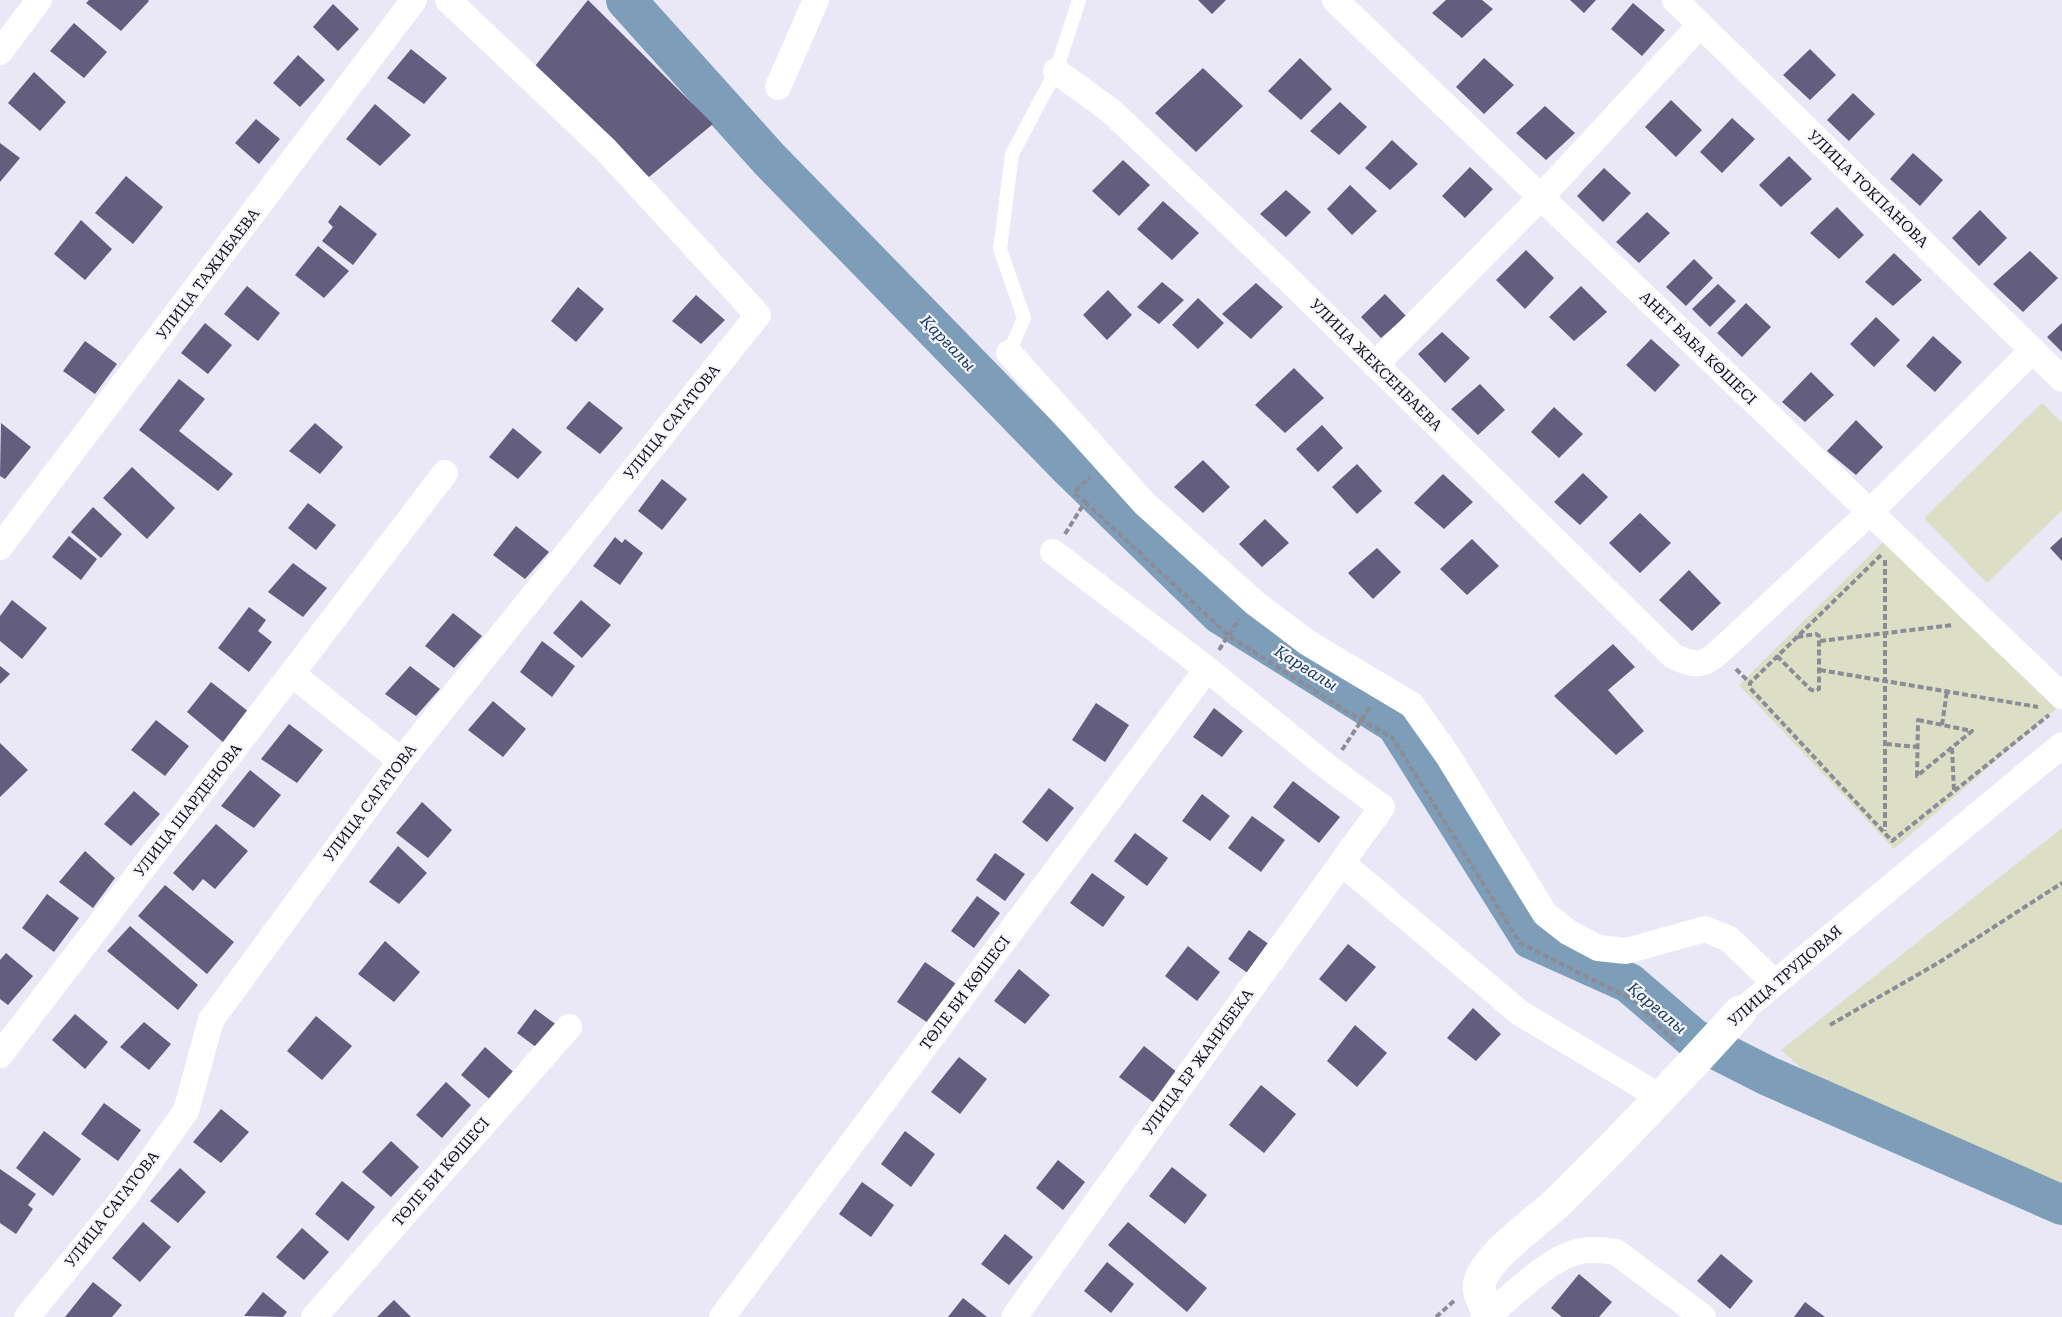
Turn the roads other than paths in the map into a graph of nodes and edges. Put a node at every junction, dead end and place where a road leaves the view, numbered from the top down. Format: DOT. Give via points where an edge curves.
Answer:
graph roads {
  1 [pos="39,0"];
  2 [pos="414,0"];
  3 [pos="448,0"];
  4 [pos="816,0"];
  5 [pos="1079,0"];
  6 [pos="1335,0"];
  7 [pos="1674,0"];
  8 [pos="1700,25"];
  9 [pos="0,52"];
  10 [pos="1056,70"];
  11 [pos="778,87"];
  12 [pos="1541,197"];
  13 [pos="2032,350"];
  14 [pos="1009,353"];
  15 [pos="1375,365"];
  16 [pos="2062,378"];
  17 [pos="446,473"];
  18 [pos="1870,512"];
  19 [pos="0,547"];
  20 [pos="1053,552"];
  21 [pos="1207,669"];
  22 [pos="292,674"];
  23 [pos="2051,704"];
  24 [pos="2062,745"];
  25 [pos="400,761"];
  26 [pos="1342,863"];
  27 [pos="1775,983"];
  28 [pos="1740,1012"];
  29 [pos="569,1027"];
  30 [pos="0,1055"];
  31 [pos="1660,1097"];
  32 [pos="1488,1315"];
  33 [pos="27,1317"];
  34 [pos="314,1317"];
  35 [pos="722,1317"];
  36 [pos="1014,1317"];
  37 [pos="1703,1317"];
  1 -- 9 [label="street"];
  2 -- 19 [label="street, УЛИЦА ТАЖИБАЕВА"];
  3 -- 25 [label="street, УЛИЦА САГАТОВА" via="606,150 758,315"];
  4 -- 11 [label="street"];
  5 -- 10 [label="lane"];
  6 -- 12 [label="street, АНЕТ БАБА КӨШЕСІ"];
  7 -- 8 [label="street, УЛИЦА ТОКПАНОВА"];
  8 -- 12 [label="street"];
  8 -- 13 [label="street, УЛИЦА ТОКПАНОВА"];
  10 -- 14 [label="lane" via="1012,154 1000,249 1024,318"];
  10 -- 15 [label="street, УЛИЦА ЖЕКСЕНБАЕВА" via="1111,111"];
  12 -- 15 [label="street"];
  12 -- 18 [label="street, АНЕТ БАБА КӨШЕСІ"];
  13 -- 16 [label="street, УЛИЦА ТОКПАНОВА"];
  13 -- 18 [label="street"];
  14 -- 27 [label="street" via="1143,503 1255,603 1308,643 1412,705 1545,914 1598,948 1626,951 1705,929 1730,939"];
  15 -- 18 [label="street, УЛИЦА ЖЕКСЕНБАЕВА" via="1673,656 1692,665 1710,660"];
  17 -- 22 [label="street, УЛИЦА ШАРДЕНОВА"];
  18 -- 23 [label="street, АНЕТ БАБА КӨШЕСІ"];
  20 -- 21 [label="street"];
  21 -- 26 [label="street, УЛИЦА ЕР ЖАНИБЕКА" via="1382,807"];
  21 -- 35 [label="street, ТӨЛЕ БИ КӨШЕСІ"];
  22 -- 25 [label="street"];
  22 -- 30 [label="street, УЛИЦА ШАРДЕНОВА"];
  24 -- 27 [label="street, УЛИЦА ТРУДОВАЯ"];
  25 -- 33 [label="street, УЛИЦА САГАТОВА" via="211,1020 186,1111 127,1194"];
  26 -- 31 [label="street" via="1520,1013"];
  26 -- 36 [label="street, УЛИЦА ЕР ЖАНИБЕКА"];
  27 -- 28 [label="street, УЛИЦА ТРУДОВАЯ"];
  28 -- 31 [label="street, УЛИЦА ТРУДОВАЯ"];
  29 -- 34 [label="street, ТӨЛЕ БИ КӨШЕСІ"];
  31 -- 32 [label="street, УЛИЦА ТРУДОВАЯ" via="1559,1201 1491,1262 1479,1285"];
  32 -- 37 [label="street" via="1544,1269 1574,1253 1605,1250 1616,1252"];
}
